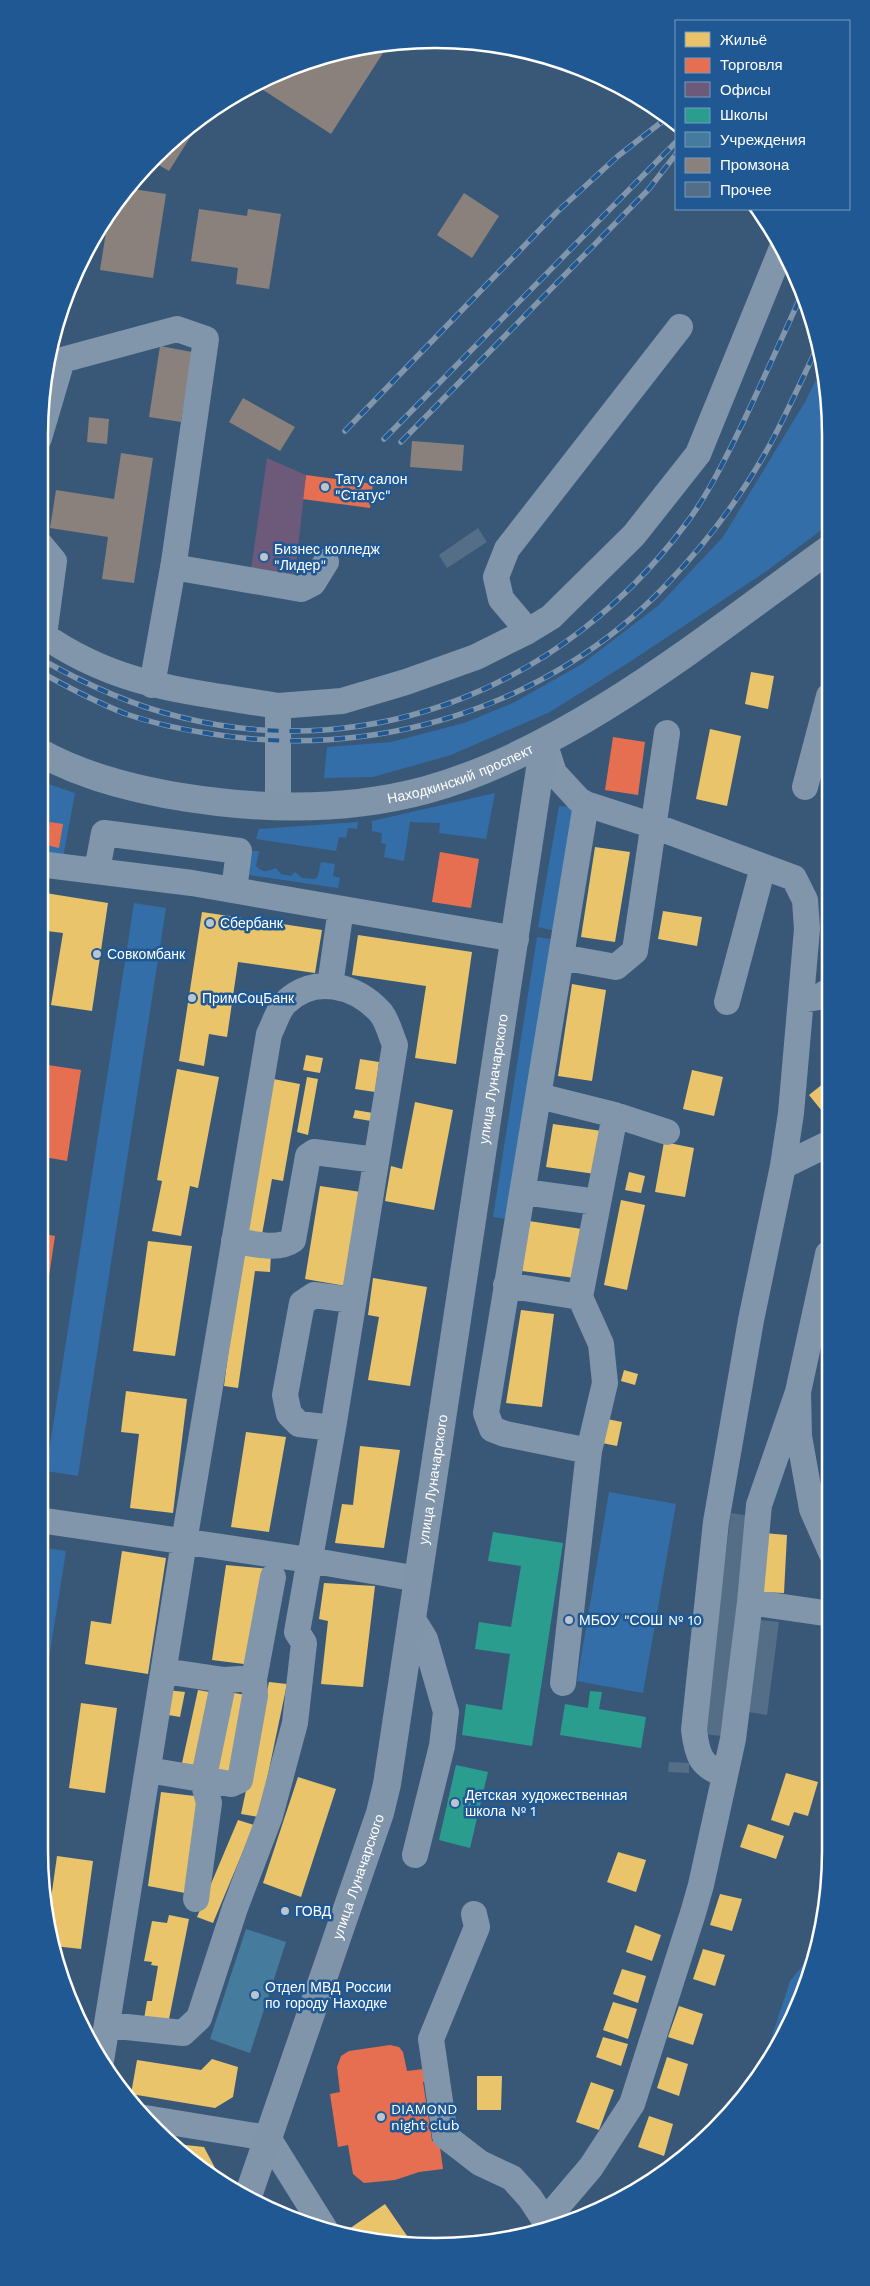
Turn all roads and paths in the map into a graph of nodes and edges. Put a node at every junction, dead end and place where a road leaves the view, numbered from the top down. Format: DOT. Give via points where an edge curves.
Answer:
graph roads {
  1 [pos="779,256"];
  2 [pos="680,327"];
  3 [pos="48,406"];
  4 [pos="48,554"];
  5 [pos="822,554"];
  6 [pos="326,562"];
  7 [pos="173,567"];
  8 [pos="48,594"];
  9 [pos="528,631"];
  10 [pos="48,637"];
  11 [pos="152,685"];
  12 [pos="278,706"];
  13 [pos="822,720"];
  14 [pos="667,733"];
  15 [pos="544,742"];
  16 [pos="48,756"];
  17 [pos="805,787"];
  18 [pos="586,804"];
  19 [pos="278,806"];
  20 [pos="654,826"];
  21 [pos="48,865"];
  22 [pos="763,866"];
  23 [pos="97,870"];
  24 [pos="234,890"];
  25 [pos="341,909"];
  26 [pos="516,939"];
  27 [pos="561,958"];
  28 [pos="330,985"];
  29 [pos="822,995"];
  30 [pos="801,1000"];
  31 [pos="727,1002"];
  32 [pos="539,1096"];
  33 [pos="615,1115"];
  34 [pos="667,1132"];
  35 [pos="822,1147"];
  36 [pos="376,1160"];
  37 [pos="783,1166"];
  38 [pos="524,1192"];
  39 [pos="597,1202"];
  40 [pos="234,1240"];
  41 [pos="822,1282"];
  42 [pos="506,1285"];
  43 [pos="580,1297"];
  44 [pos="352,1300"];
  45 [pos="798,1392"];
  46 [pos="333,1428"];
  47 [pos="589,1451"];
  48 [pos="48,1521"];
  49 [pos="822,1533"];
  50 [pos="184,1542"];
  51 [pos="309,1560"];
  52 [pos="273,1577"];
  53 [pos="418,1579"];
  54 [pos="750,1602"];
  55 [pos="822,1613"];
  56 [pos="412,1618"];
  57 [pos="164,1671"];
  58 [pos="254,1679"];
  59 [pos="224,1680"];
  60 [pos="563,1683"];
  61 [pos="148,1770"];
  62 [pos="725,1774"];
  63 [pos="203,1780"];
  64 [pos="414,1856"];
  65 [pos="196,1899"];
  66 [pos="474,1914"];
  67 [pos="108,2025"];
  68 [pos="103,2051"];
  69 [pos="156,2120"];
  70 [pos="268,2138"];
  71 [pos="250,2191"];
  72 [pos="320,2221"];
  73 [pos="549,2221"];
  74 [pos="544,2222"];
  1 -- 9 [label="street" via="698,454 634,535 551,617"];
  2 -- 9 [label="street" via="507,549 496,577 501,599"];
  3 -- 7 [label="street" via="62,360 177,329 206,339"];
  4 -- 8 [label="street" via="54,561"];
  5 -- 15 [label="main road, Находкинский проспект" via="662,669"];
  6 -- 7 [label="street" via="314,583 301,589"];
  7 -- 11 [label="street"];
  9 -- 12 [label="street" via="476,657 397,685 342,700"];
  10 -- 11 [label="street" via="86,661"];
  11 -- 12 [label="street"];
  12 -- 19 [label="street"];
  13 -- 17 [label="street"];
  14 -- 20 [label="street"];
  15 -- 18 [label="street" via="554,773"];
  15 -- 19 [label="main road, Находкинский проспект" via="497,764 425,790 353,803"];
  15 -- 26 [label="main road, улица Луначарского"];
  16 -- 19 [label="main road, Находкинский проспект" via="101,778 150,792 241,805"];
  18 -- 20 [label="street"];
  18 -- 27 [label="street"];
  20 -- 22 [label="street"];
  20 -- 27 [label="street" via="635,951 616,967"];
  21 -- 23 [label="street"];
  22 -- 30 [label="street" via="794,878 805,900 807,928"];
  22 -- 31 [label="street"];
  23 -- 24 [label="street"];
  23 -- 24 [label="street" via="104,833 239,851"];
  24 -- 25 [label="street"];
  25 -- 26 [label="street"];
  25 -- 28 [label="street"];
  26 -- 53 [label="main road, улица Луначарского"];
  27 -- 32 [label="street"];
  28 -- 36 [label="street" via="354,991 372,1004 382,1015 395,1045"];
  28 -- 40 [label="street" via="305,989 284,1004 269,1034"];
  29 -- 30 [label="street"];
  30 -- 37 [label="street"];
  32 -- 33 [label="street"];
  32 -- 38 [label="street"];
  33 -- 34 [label="street"];
  33 -- 39 [label="street"];
  35 -- 37 [label="street"];
  36 -- 40 [label="street" via="314,1152 308,1156 293,1240 277,1246"];
  36 -- 44 [label="street"];
  37 -- 62 [label="street" via="751,1320 716,1522 694,1730 702,1761 713,1771"];
  38 -- 39 [label="street"];
  38 -- 42 [label="street"];
  39 -- 43 [label="street"];
  40 -- 50 [label="street"];
  41 -- 45 [label="street"];
  42 -- 43 [label="street"];
  42 -- 47 [label="street" via="486,1413 488,1422 492,1430 505,1434"];
  43 -- 47 [label="street" via="601,1344 606,1383"];
  44 -- 46 [label="street"];
  44 -- 46 [label="street" via="314,1295 302,1303 285,1395 289,1414 299,1424"];
  45 -- 49 [label="street" via="799,1436 812,1509"];
  45 -- 54 [label="street" via="759,1505"];
  46 -- 51 [label="street"];
  47 -- 60 [label="street"];
  48 -- 50 [label="street"];
  50 -- 51 [label="street"];
  50 -- 57 [label="street"];
  51 -- 53 [label="street"];
  51 -- 67 [label="street" via="297,1632 304,1643 294,1723 270,1816 198,2018 183,2033"];
  52 -- 58 [label="street"];
  53 -- 56 [label="main road, улица Луначарского"];
  54 -- 55 [label="street"];
  54 -- 62 [label="street" via="733,1739"];
  56 -- 64 [label="street" via="425,1639 446,1712 442,1746"];
  56 -- 70 [label="main road, улица Луначарского" via="380,1813"];
  57 -- 59 [label="street"];
  57 -- 61 [label="street"];
  58 -- 59 [label="street"];
  58 -- 63 [label="street" via="255,1696 240,1780 230,1784"];
  59 -- 63 [label="street"];
  61 -- 63 [label="street"];
  61 -- 67 [label="street"];
  62 -- 73 [label="street" via="701,1885 632,2104 591,2167"];
  63 -- 65 [label="street" via="209,1803"];
  66 -- 74 [label="street" via="476,1927 431,2039 445,2136 480,2163 512,2178 530,2198"];
  67 -- 68 [label="street"];
  69 -- 70 [label="street"];
  70 -- 71 [label="main road, улица Луначарского"];
  70 -- 72 [label="street"];
}
